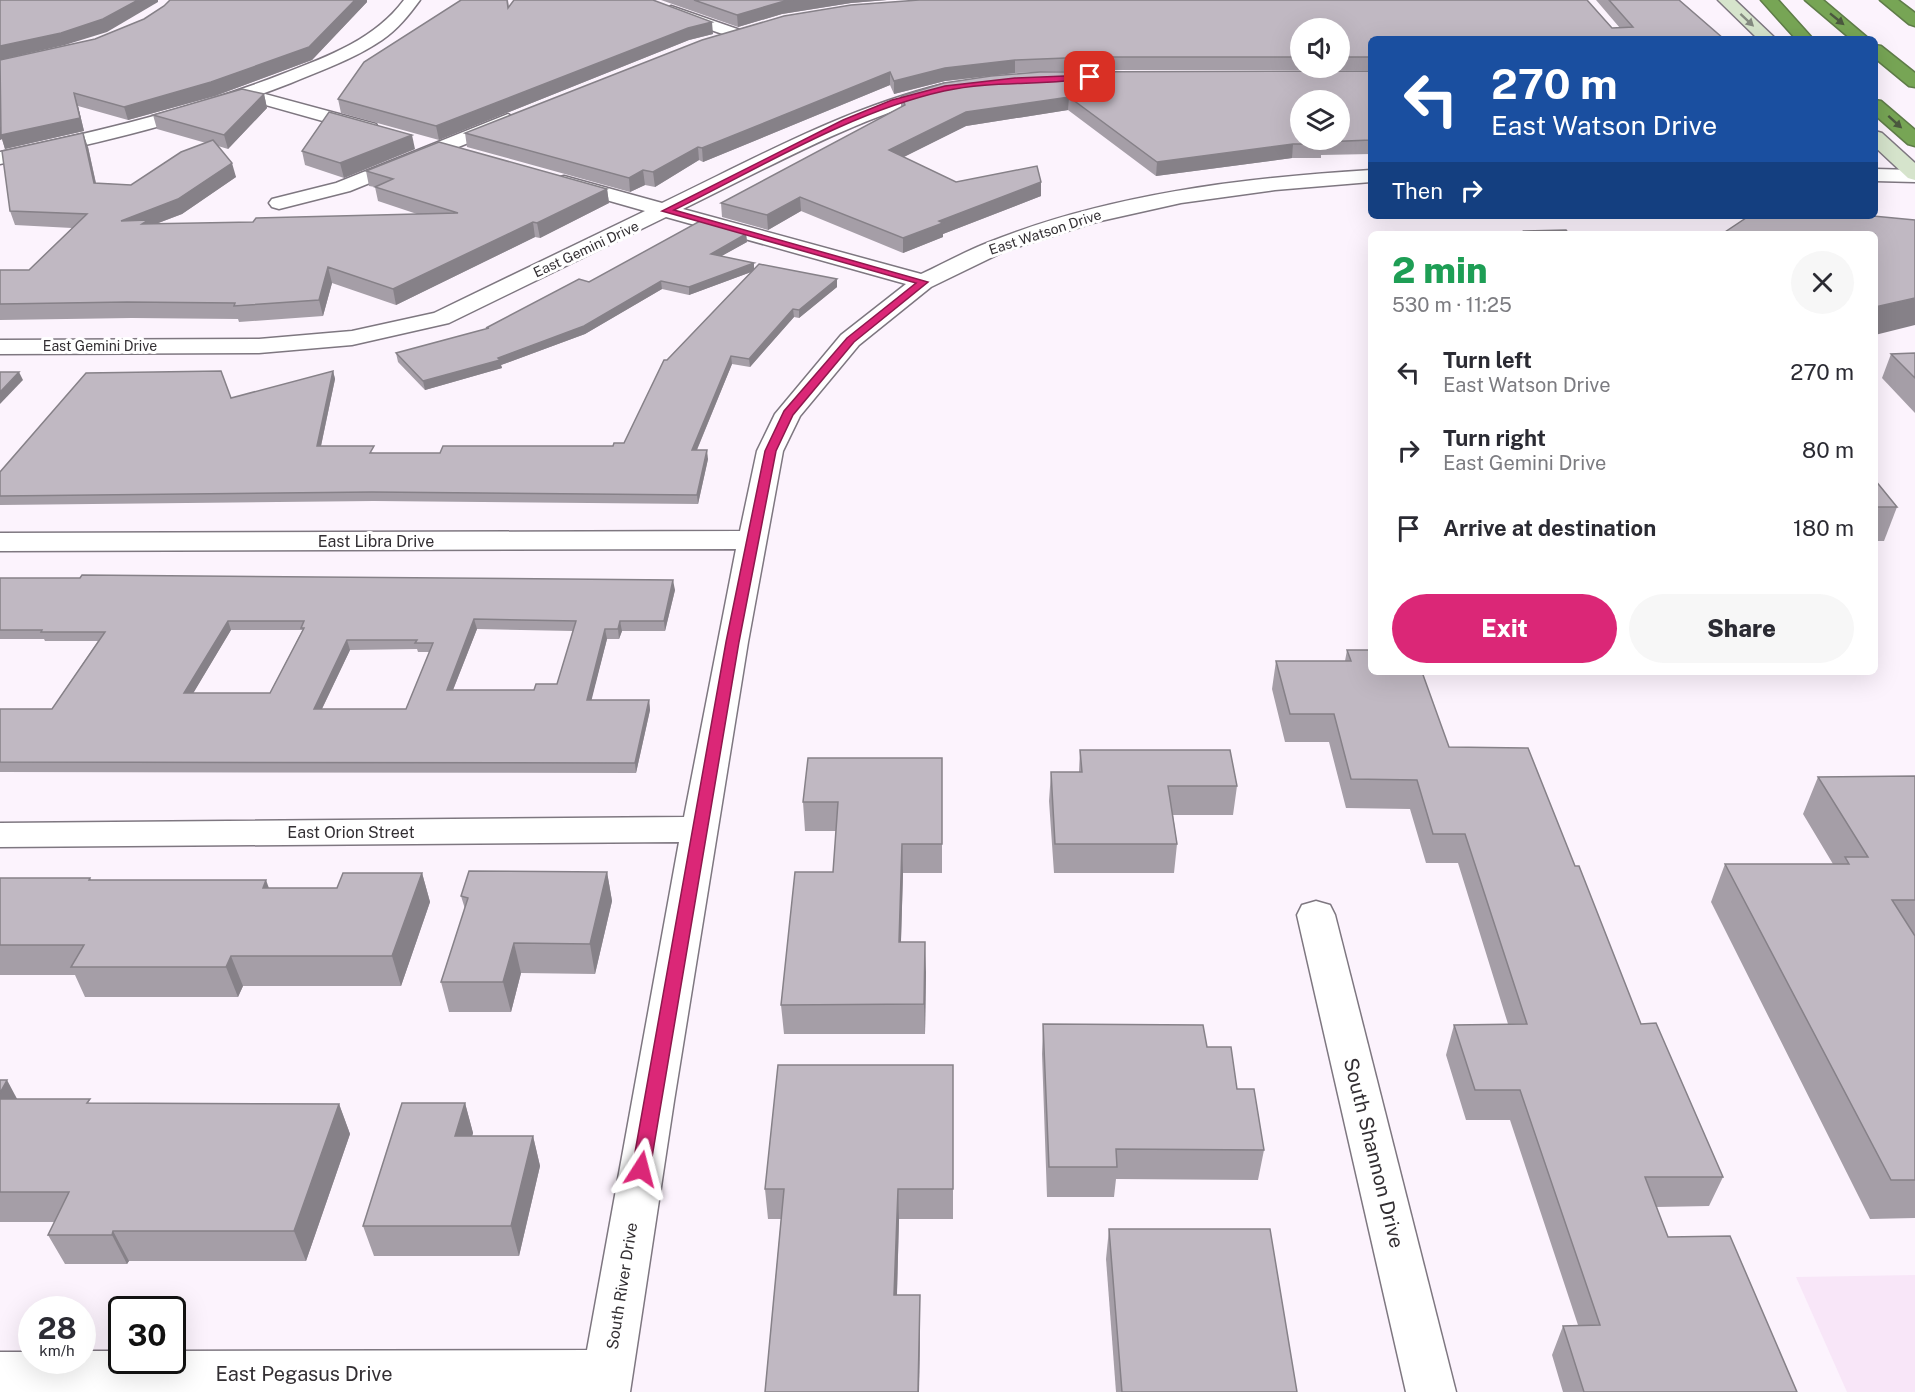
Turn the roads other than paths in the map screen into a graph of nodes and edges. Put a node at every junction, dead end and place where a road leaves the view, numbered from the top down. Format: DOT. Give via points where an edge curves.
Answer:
graph roads {
  1 [pos="412,0"];
  2 [pos="1726,0"];
  3 [pos="1769,0"];
  4 [pos="1813,0"];
  5 [pos="1888,0"];
  6 [pos="1911,0"];
  7 [pos="1915,2"];
  8 [pos="657,6"];
  9 [pos="1915,21"];
  10 [pos="1765,36"];
  11 [pos="1802,36"];
  12 [pos="1857,36"];
  13 [pos="706,43"];
  14 [pos="1878,52"];
  15 [pos="1915,82"];
  16 [pos="968,86"];
  17 [pos="249,95"];
  18 [pos="1878,108"];
  19 [pos="519,116"];
  20 [pos="388,133"];
  21 [pos="409,138"];
  22 [pos="1878,140"];
  23 [pos="1915,140"];
  24 [pos="440,147"];
  25 [pos="474,157"];
  26 [pos="0,158"];
  27 [pos="1878,175"];
  28 [pos="1915,175"];
  29 [pos="542,176"];
  30 [pos="1368,176"];
  31 [pos="279,203"];
  32 [pos="666,211"];
  33 [pos="923,282"];
  34 [pos="0,347"];
  35 [pos="752,540"];
  36 [pos="0,542"];
  37 [pos="701,829"];
  38 [pos="0,835"];
  39 [pos="1316,915"];
  40 [pos="0,1376"];
  41 [pos="607,1383"];
  42 [pos="1431,1392"];
  1 -- 17 [label="street" via="382,33 335,59"];
  2 -- 10 [label="main road, one-way"];
  3 -- 11 [label="highway"];
  4 -- 12 [label="highway, one-way"];
  5 -- 9 [label="highway"];
  6 -- 7 [label="highway"];
  8 -- 13 [label="street" via="743,32"];
  14 -- 15 [label="highway"];
  16 -- 32 [label="street, East Gemini Drive" via="895,102 846,122"];
  17 -- 20 [label="street"];
  17 -- 26 [label="street" via="129,130"];
  18 -- 23 [label="highway, one-way"];
  19 -- 24 [label="street"];
  21 -- 24 [label="street"];
  22 -- 28 [label="main road"];
  24 -- 25 [label="street"];
  24 -- 31 [label="street" via="343,187"];
  27 -- 28 [label="street"];
  29 -- 32 [label="street"];
  30 -- 33 [label="street, East Watson Drive" via="1235,186 1143,203 1070,221 994,247"];
  32 -- 33 [label="street"];
  32 -- 34 [label="street, East Gemini Drive" via="441,318 352,338 259,346"];
  33 -- 35 [label="street, South River Drive" via="850,340 788,414 771,451"];
  35 -- 36 [label="street, East Libra Drive"];
  35 -- 37 [label="street, South River Drive"];
  37 -- 38 [label="street, East Orion Street"];
  37 -- 41 [label="street, South River Drive"];
  39 -- 42 [label="street, South Shannon Drive"];
  40 -- 41 [label="street, East Pegasus Drive"];
}
